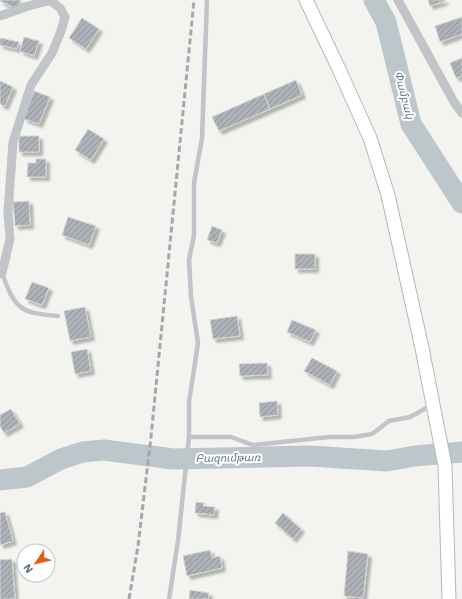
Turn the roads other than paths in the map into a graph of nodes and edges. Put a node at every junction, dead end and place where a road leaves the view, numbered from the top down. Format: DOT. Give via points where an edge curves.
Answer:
graph roads {
  1 [pos="207,0"];
  2 [pos="306,0"];
  3 [pos="398,0"];
  4 [pos="0,16"];
  5 [pos="462,113"];
  6 [pos="1,273"];
  7 [pos="58,316"];
  8 [pos="433,404"];
  9 [pos="189,437"];
  10 [pos="169,599"];
  11 [pos="449,599"];
  1 -- 9 [label="lane" via="202,138 194,183 194,235 189,260 198,344 189,402"];
  2 -- 8 [label="street" via="370,138 388,194"];
  3 -- 5 [label="street"];
  4 -- 6 [label="street" via="40,2 51,1 60,8 64,17 52,53 31,85 14,142 8,212 10,239"];
  6 -- 7 [label="lane" via="9,294 23,308 36,314"];
  8 -- 9 [label="lane" via="410,417 389,421 372,434 354,437 253,445 231,437"];
  8 -- 11 [label="street" via="445,466"];
  9 -- 10 [label="lane"];
}
